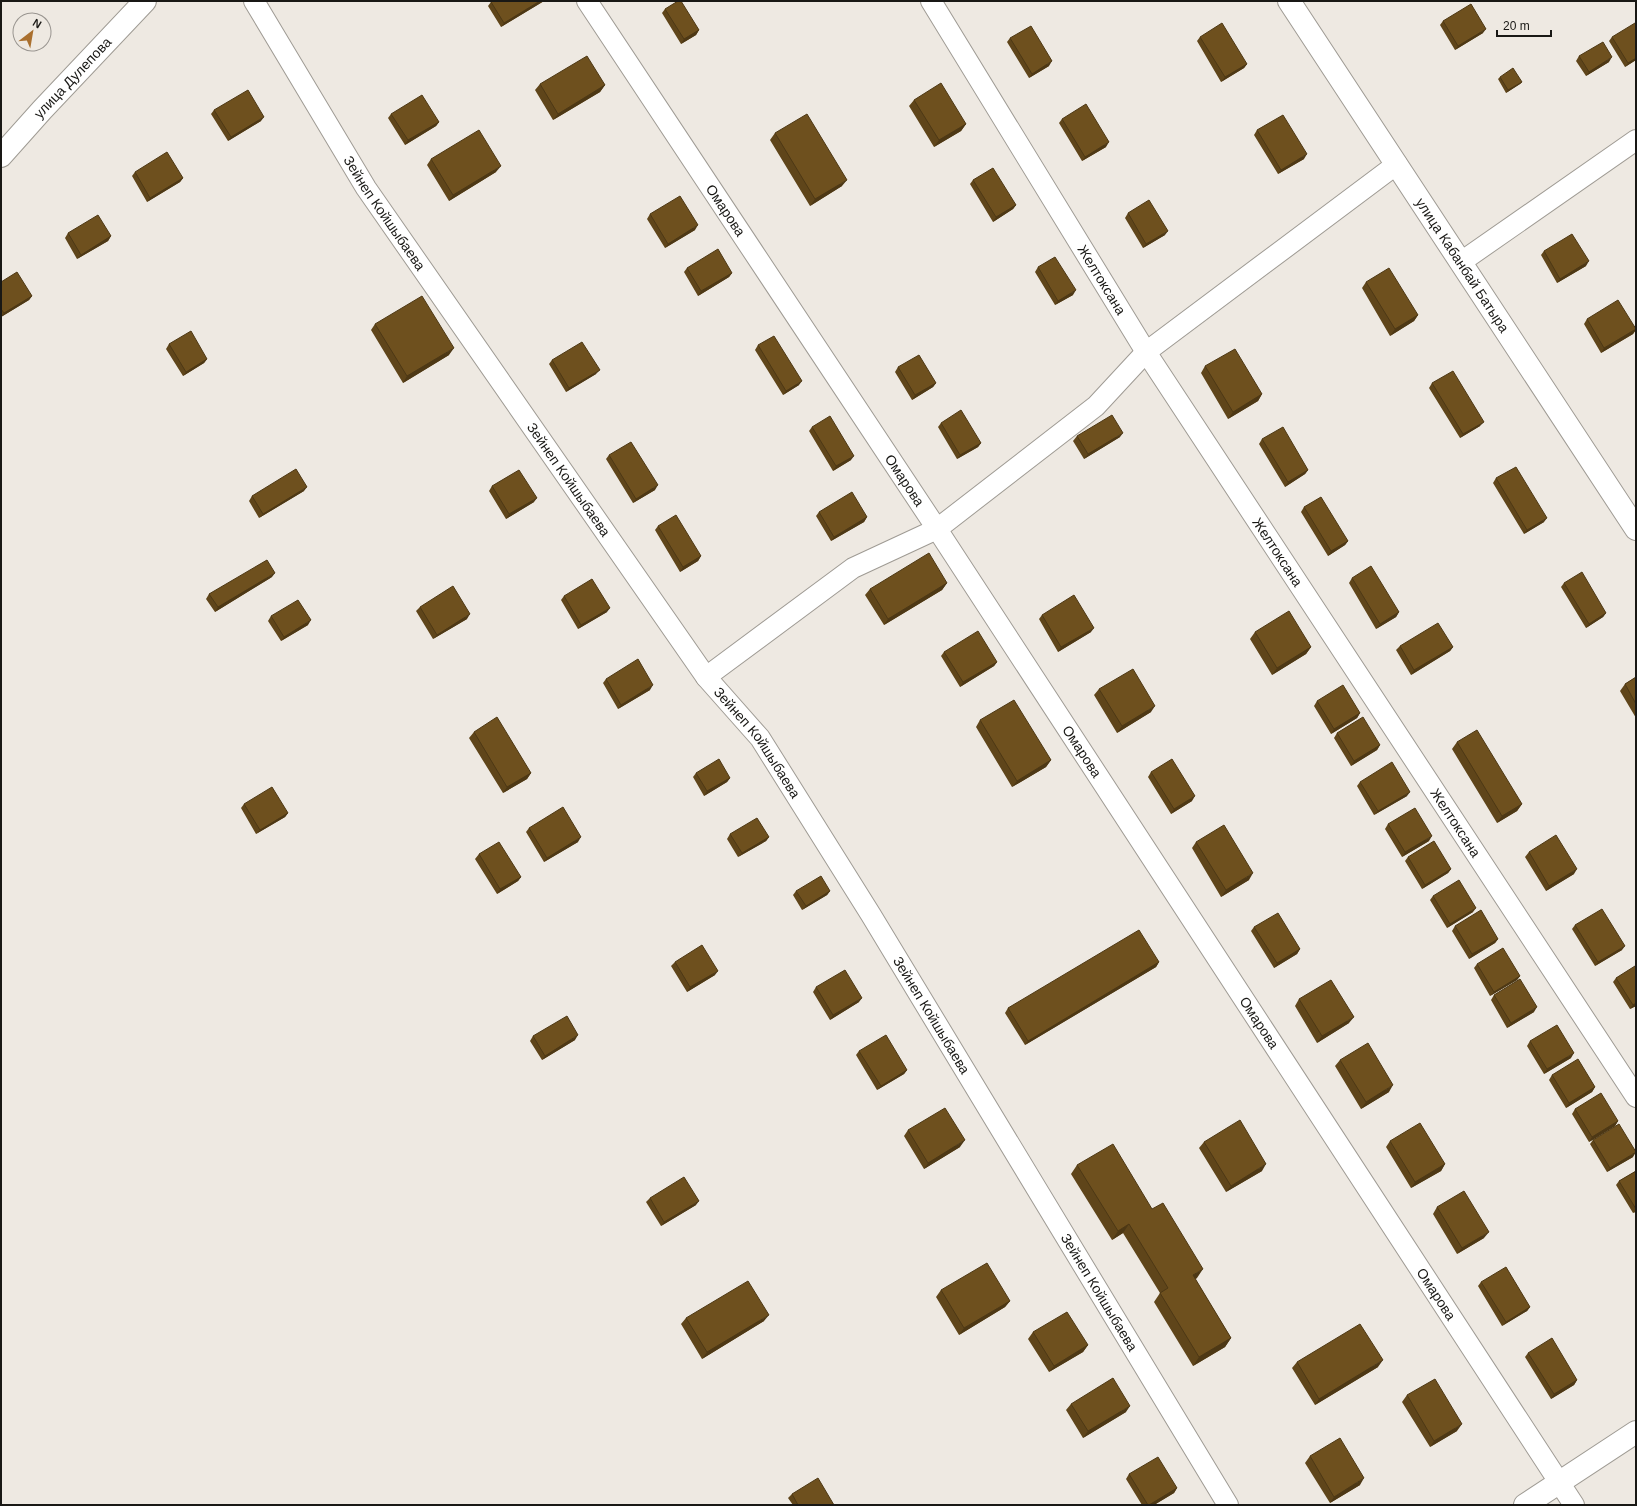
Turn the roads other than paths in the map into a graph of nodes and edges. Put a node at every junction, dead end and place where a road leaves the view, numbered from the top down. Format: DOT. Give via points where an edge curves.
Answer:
graph roads {
  1 [pos="145,1"];
  2 [pos="254,1"];
  3 [pos="931,1"];
  4 [pos="1290,1"];
  5 [pos="591,3"];
  6 [pos="1636,140"];
  7 [pos="1,156"];
  8 [pos="1396,164"];
  9 [pos="1461,262"];
  10 [pos="1146,352"];
  11 [pos="937,529"];
  12 [pos="1636,529"];
  13 [pos="706,678"];
  14 [pos="1636,1097"];
  15 [pos="1636,1432"];
  16 [pos="1559,1483"];
  17 [pos="1228,1505"];
  18 [pos="1525,1505"];
  19 [pos="1574,1505"];
  1 -- 7 [label="street, улица Дулепова"];
  2 -- 13 [label="street, Зейнеп Койшыбаева" via="366,188"];
  3 -- 10 [label="street, Желтоксана"];
  4 -- 8 [label="street, улица Кабанбай Батыра"];
  5 -- 11 [label="street, Омарова"];
  6 -- 9 [label="street"];
  8 -- 9 [label="street, улица Кабанбай Батыра"];
  8 -- 10 [label="street"];
  9 -- 12 [label="street, улица Кабанбай Батыра"];
  10 -- 11 [label="street" via="1096,406"];
  10 -- 14 [label="street, Желтоксана"];
  11 -- 13 [label="street" via="853,568"];
  11 -- 16 [label="street, Омарова"];
  13 -- 17 [label="street, Зейнеп Койшыбаева" via="760,738 875,922"];
  15 -- 16 [label="street"];
  16 -- 18 [label="street"];
  16 -- 19 [label="street, Омарова"];
}
